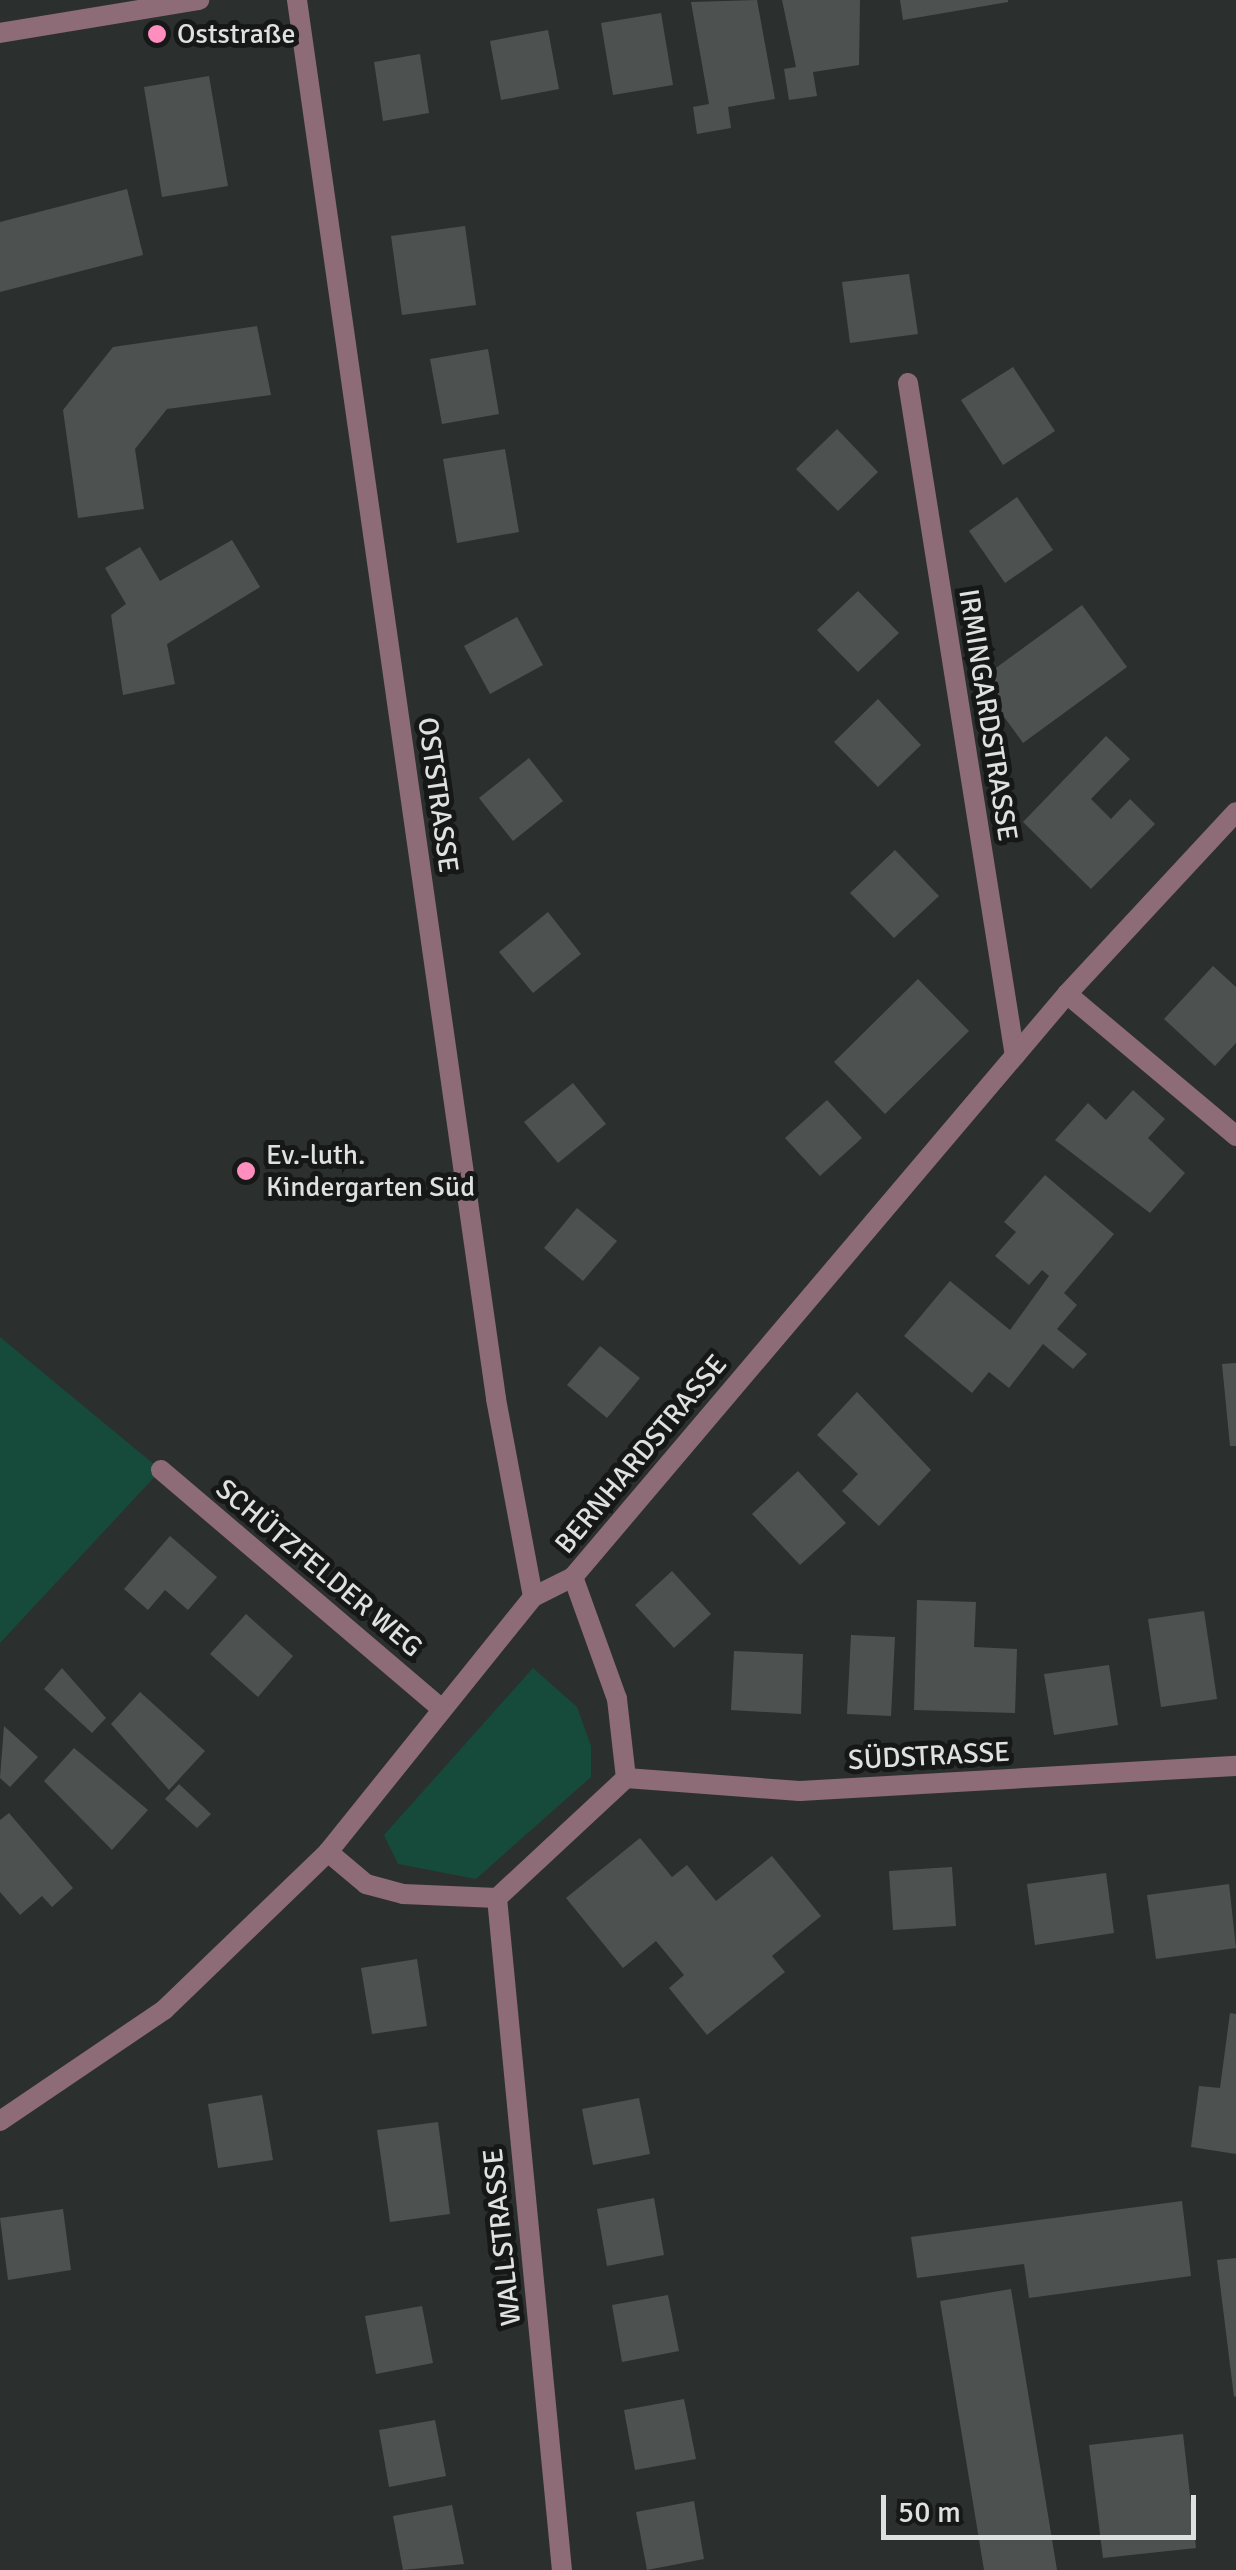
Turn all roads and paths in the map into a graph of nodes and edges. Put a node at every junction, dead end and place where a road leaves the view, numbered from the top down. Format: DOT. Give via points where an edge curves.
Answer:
graph roads {
  1 [pos="199,0"];
  2 [pos="297,0"];
  3 [pos="0,33"];
  4 [pos="908,383"];
  5 [pos="1236,812"];
  6 [pos="1067,994"];
  7 [pos="1014,1056"];
  8 [pos="1236,1136"];
  9 [pos="161,1470"];
  10 [pos="573,1578"];
  11 [pos="533,1597"];
  12 [pos="442,1708"];
  13 [pos="1236,1766"];
  14 [pos="626,1778"];
  15 [pos="328,1852"];
  16 [pos="496,1898"];
  17 [pos="0,2121"];
  18 [pos="562,2570"];
  1 -- 3 [label="street"];
  2 -- 11 [label="street, OSTSTRASSE" via="496,1399"];
  4 -- 7 [label="street, IRMINGARDSTRASSE"];
  5 -- 6 [label="street, BERNHARDSTRASSE"];
  6 -- 7 [label="street, BERNHARDSTRASSE"];
  6 -- 8 [label="street"];
  7 -- 10 [label="street, BERNHARDSTRASSE"];
  9 -- 12 [label="street, SCHÜTZFELDER WEG"];
  10 -- 11 [label="street, BERNHARDSTRASSE"];
  10 -- 14 [label="street" via="617,1699"];
  11 -- 12 [label="street, BERNHARDSTRASSE"];
  12 -- 15 [label="street, BERNHARDSTRASSE"];
  13 -- 14 [label="street, SÜDSTRASSE" via="800,1791"];
  14 -- 16 [label="street"];
  15 -- 16 [label="street" via="366,1884 403,1894"];
  15 -- 17 [label="street, BERNHARDSTRASSE" via="164,2010"];
  16 -- 18 [label="street, WALLSTRASSE"];
}
